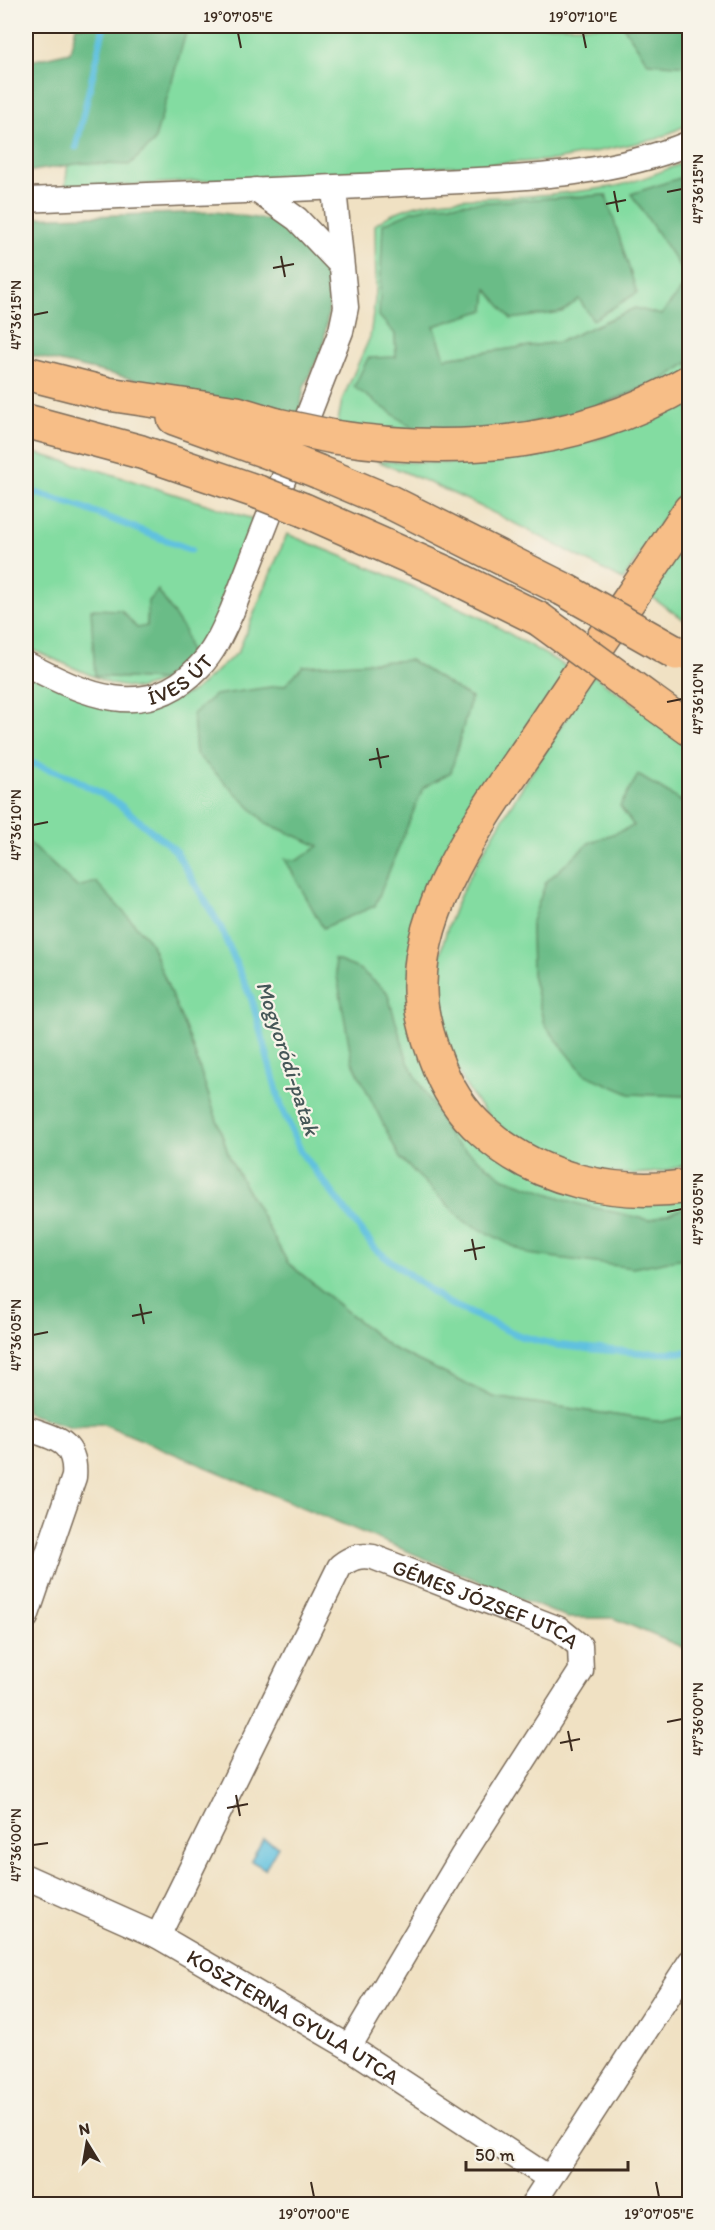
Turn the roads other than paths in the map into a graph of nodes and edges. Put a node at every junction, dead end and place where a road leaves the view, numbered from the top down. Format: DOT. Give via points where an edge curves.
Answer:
graph roads {
  1 [pos="690,143"];
  2 [pos="333,189"];
  3 [pos="256,190"];
  4 [pos="26,200"];
  5 [pos="339,263"];
  6 [pos="26,373"];
  7 [pos="690,381"];
  8 [pos="26,421"];
  9 [pos="274,439"];
  10 [pos="690,510"];
  11 [pos="683,657"];
  12 [pos="26,664"];
  13 [pos="654,692"];
  14 [pos="690,703"];
  15 [pos="690,729"];
  16 [pos="690,1172"];
  17 [pos="690,1186"];
  18 [pos="609,1187"];
  19 [pos="26,1428"];
  20 [pos="26,1617"];
  21 [pos="26,1877"];
  22 [pos="158,1936"];
  23 [pos="690,1962"];
  24 [pos="349,2047"];
  25 [pos="549,2178"];
  26 [pos="533,2205"];
  1 -- 2 [label="street" via="667,153 560,174"];
  2 -- 3 [label="street"];
  2 -- 5 [label="street, ÍVES ÚT"];
  3 -- 4 [label="street"];
  3 -- 5 [label="street" via="297,219"];
  5 -- 12 [label="street, ÍVES ÚT" via="346,307 341,331 232,611 200,667 164,693 114,700 93,695"];
  6 -- 9 [label="highway"];
  7 -- 9 [label="highway, bridge" via="664,397 602,423 521,442 418,447 334,437"];
  8 -- 13 [label="highway, bridge" via="141,452 304,510 539,619"];
  9 -- 11 [label="highway, bridge" via="319,472 390,502 563,589"];
  10 -- 18 [label="highway" via="463,849 431,924 420,981 428,1037 441,1073 469,1119 508,1151 550,1173"];
  13 -- 14 [label="highway"];
  13 -- 15 [label="highway"];
  16 -- 18 [label="highway"];
  17 -- 18 [label="highway" via="658,1191"];
  19 -- 20 [label="street" via="58,1439 69,1448 75,1461 74,1477"];
  21 -- 22 [label="street, KOSZTERNA GYULA UTCA"];
  22 -- 24 [label="street, KOSZTERNA GYULA UTCA"];
  22 -- 24 [label="street, GÉMES JÓZSEF UTCA" via="340,1566 350,1558 373,1557 559,1629 580,1646 581,1671 463,1855"];
  23 -- 25 [label="street"];
  24 -- 25 [label="street, KOSZTERNA GYULA UTCA"];
  25 -- 26 [label="street"];
}
